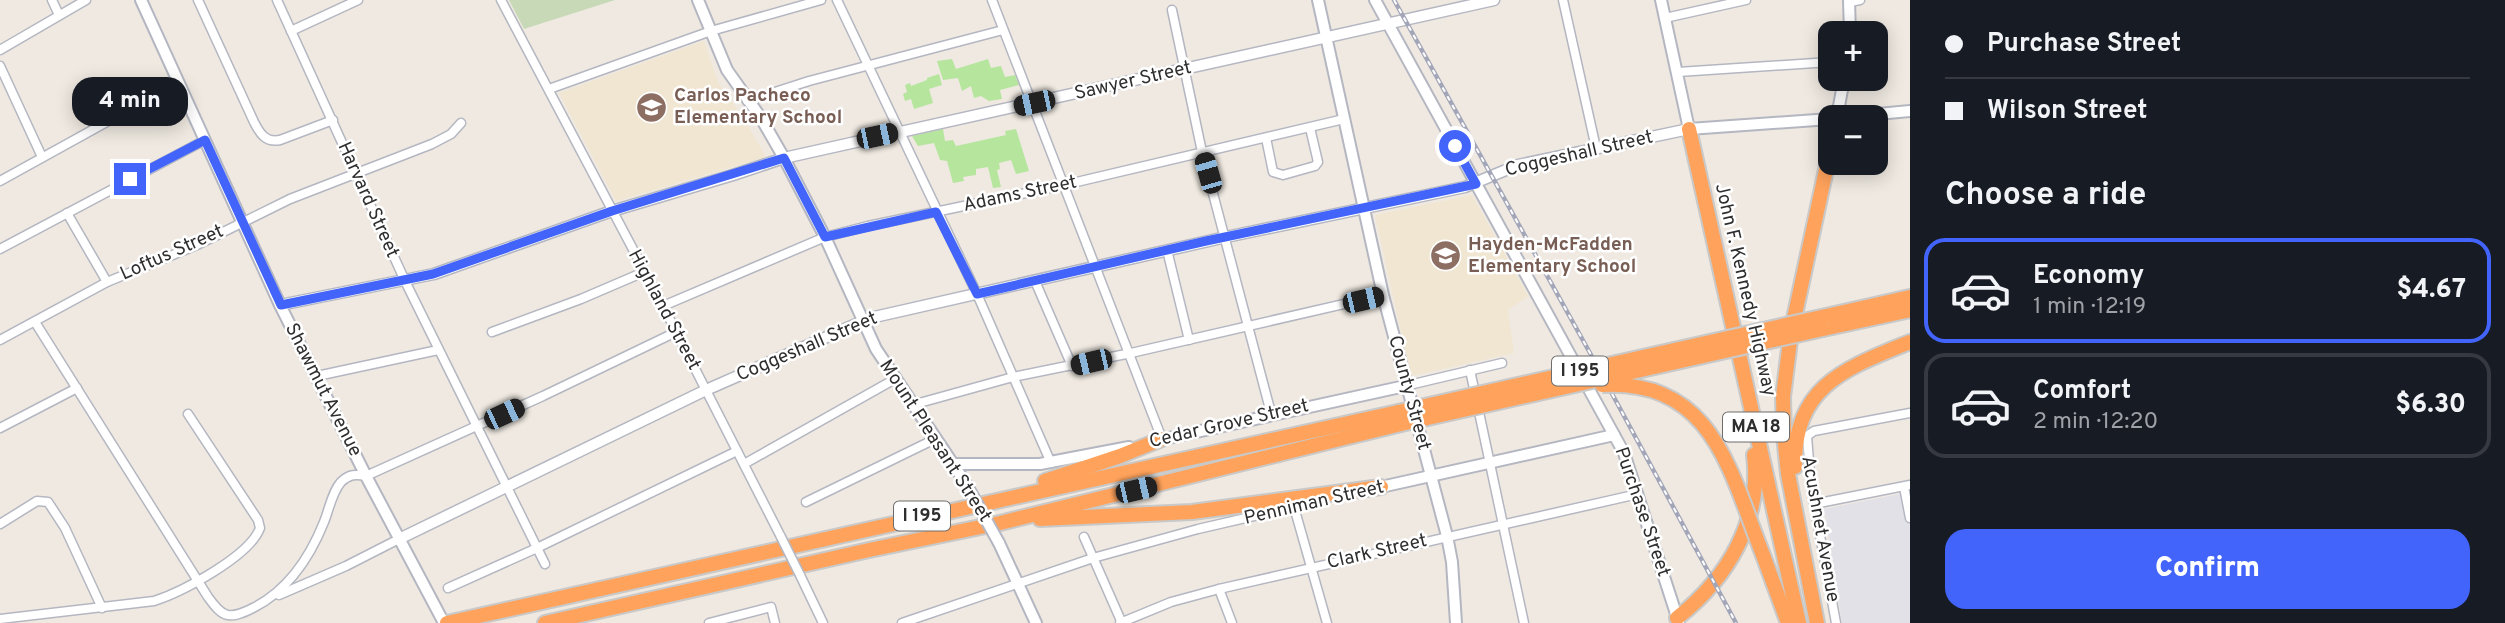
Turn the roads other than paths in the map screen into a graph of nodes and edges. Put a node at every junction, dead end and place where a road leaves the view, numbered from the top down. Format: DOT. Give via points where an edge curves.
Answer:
graph roads {
  1 [pos="52,0"];
  2 [pos="86,0"];
  3 [pos="141,0"];
  4 [pos="198,0"];
  5 [pos="277,0"];
  6 [pos="359,0"];
  7 [pos="501,0"];
  8 [pos="698,0"];
  9 [pos="821,0"];
  10 [pos="837,0"];
  11 [pos="992,0"];
  12 [pos="1318,0"];
  13 [pos="1375,0"];
  14 [pos="1494,0"];
  15 [pos="1563,0"];
  16 [pos="1661,0"];
  17 [pos="1746,0"];
  18 [pos="1853,1"];
  19 [pos="1459,4"];
  20 [pos="1172,10"];
  21 [pos="59,15"];
  22 [pos="1665,18"];
  23 [pos="1851,21"];
  24 [pos="1388,24"];
  25 [pos="1003,30"];
  26 [pos="291,31"];
  27 [pos="711,31"];
  28 [pos="1326,37"];
  29 [pos="0,50"];
  30 [pos="1818,63"];
  31 [pos="0,66"];
  32 [pos="869,66"];
  33 [pos="1185,69"];
  34 [pos="1678,72"];
  35 [pos="179,82"];
  36 [pos="549,89"];
  37 [pos="747,101"];
  38 [pos="1034,103"];
  39 [pos="1910,111"];
  40 [pos="1888,113"];
  41 [pos="1344,119"];
  42 [pos="1818,119"];
  43 [pos="332,120"];
  44 [pos="461,122"];
  45 [pos="1310,128"];
  46 [pos="1689,129"];
  47 [pos="900,131"];
  48 [pos="1266,138"];
  49 [pos="205,140"];
  50 [pos="1596,148"];
  51 [pos="1202,152"];
  52 [pos="42,157"];
  53 [pos="784,158"];
  54 [pos="357,175"];
  55 [pos="1825,175"];
  56 [pos="0,181"];
  57 [pos="1476,184"];
  58 [pos="1064,185"];
  59 [pos="1364,209"];
  60 [pos="612,211"];
  61 [pos="936,212"];
  62 [pos="67,214"];
  63 [pos="242,222"];
  64 [pos="825,237"];
  65 [pos="1226,237"];
  66 [pos="0,249"];
  67 [pos="1167,250"];
  68 [pos="1097,266"];
  69 [pos="644,272"];
  70 [pos="405,281"];
  71 [pos="1035,281"];
  72 [pos="107,282"];
  73 [pos="977,294"];
  74 [pos="1383,295"];
  75 [pos="1910,297"];
  76 [pos="281,305"];
  77 [pos="663,306"];
  78 [pos="1910,310"];
  79 [pos="862,320"];
  80 [pos="35,322"];
  81 [pos="1825,322"];
  82 [pos="1249,327"];
  83 [pos="492,332"];
  84 [pos="677,332"];
  85 [pos="0,340"];
  86 [pos="1189,340"];
  87 [pos="1910,342"];
  88 [pos="438,350"];
  89 [pos="1130,353"];
  90 [pos="1502,363"];
  91 [pos="1072,366"];
  92 [pos="1470,370"];
  93 [pos="317,376"];
  94 [pos="1013,377"];
  95 [pos="895,379"];
  96 [pos="1405,386"];
  97 [pos="77,387"];
  98 [pos="1747,387"];
  99 [pos="706,390"];
  100 [pos="1545,392"];
  101 [pos="912,405"];
  102 [pos="1271,413"];
  103 [pos="1910,413"];
  104 [pos="188,414"];
  105 [pos="1400,418"];
  106 [pos="477,427"];
  107 [pos="0,428"];
  108 [pos="1614,435"];
  109 [pos="935,439"];
  110 [pos="1162,439"];
  111 [pos="737,451"];
  112 [pos="1051,463"];
  113 [pos="744,464"];
  114 [pos="954,464"];
  115 [pos="1490,464"];
  116 [pos="366,476"];
  117 [pos="1431,477"];
  118 [pos="1907,486"];
  119 [pos="506,487"];
  120 [pos="1381,487"];
  121 [pos="1638,494"];
  122 [pos="806,502"];
  123 [pos="988,502"];
  124 [pos="1814,504"];
  125 [pos="1294,507"];
  126 [pos="1910,518"];
  127 [pos="1000,523"];
  128 [pos="0,524"];
  129 [pos="1503,524"];
  130 [pos="1798,524"];
  131 [pos="1447,536"];
  132 [pos="1084,537"];
  133 [pos="399,539"];
  134 [pos="537,548"];
  135 [pos="1093,558"];
  136 [pos="545,564"];
  137 [pos="1311,568"];
  138 [pos="198,580"];
  139 [pos="1017,583"];
  140 [pos="448,588"];
  141 [pos="1219,589"];
  142 [pos="272,597"];
  143 [pos="102,608"];
  144 [pos="0,619"];
  145 [pos="443,620"];
  146 [pos="1675,621"];
  147 [pos="545,623"];
  148 [pos="709,623"];
  149 [pos="775,623"];
  150 [pos="823,623"];
  151 [pos="902,623"];
  152 [pos="1036,623"];
  153 [pos="1121,623"];
  154 [pos="1232,623"];
  155 [pos="1327,623"];
  156 [pos="1456,623"];
  157 [pos="1524,623"];
  158 [pos="1788,623"];
  159 [pos="1799,623"];
  160 [pos="1817,623"];
  161 [pos="1836,623"];
  1 -- 21 [label="street"];
  2 -- 21 [label="street"];
  3 -- 35 [label="main road, Shawmut Avenue"];
  4 -- 43 [label="street" via="265,138 281,140"];
  5 -- 26 [label="street, Harvard Street"];
  6 -- 26 [label="street"];
  7 -- 36 [label="street, Highland Street"];
  8 -- 27 [label="main road, Mount Pleasant Street"];
  9 -- 27 [label="street"];
  10 -- 32 [label="street"];
  11 -- 25 [label="street"];
  12 -- 28 [label="main road, County Street"];
  13 -- 24 [label="main road, Purchase Street"];
  14 -- 19 [label="street, Sawyer Street"];
  15 -- 50 [label="street"];
  16 -- 22 [label="main road, MA 18"];
  17 -- 22 [label="street"];
  18 -- 23 [label="main road"];
  19 -- 24 [label="street, Sawyer Street"];
  20 -- 33 [label="street"];
  21 -- 29 [label="street"];
  22 -- 34 [label="main road, MA 18"];
  24 -- 28 [label="street, Sawyer Street"];
  24 -- 57 [label="main road, Purchase Street"];
  25 -- 32 [label="street"];
  25 -- 38 [label="street"];
  26 -- 43 [label="street, Harvard Street"];
  27 -- 36 [label="street"];
  27 -- 37 [label="main road, Mount Pleasant Street" via="727,70"];
  28 -- 33 [label="street, Sawyer Street"];
  28 -- 41 [label="main road, County Street"];
  30 -- 34 [label="street"];
  31 -- 52 [label="street"];
  32 -- 37 [label="street"];
  32 -- 47 [label="street"];
  33 -- 38 [label="street, Sawyer Street"];
  33 -- 51 [label="street"];
  34 -- 46 [label="main road, MA 18"];
  35 -- 49 [label="main road, Shawmut Avenue"];
  35 -- 52 [label="street"];
  36 -- 60 [label="street, Highland Street"];
  37 -- 53 [label="main road, Mount Pleasant Street"];
  38 -- 47 [label="street, Sawyer Street"];
  38 -- 58 [label="street"];
  39 -- 40 [label="main road"];
  41 -- 45 [label="street, Adams Street"];
  41 -- 59 [label="main road, County Street"];
  42 -- 46 [label="main road, Coggeshall Street"];
  43 -- 54 [label="street, Harvard Street"];
  44 -- 54 [label="street, Loftus Street" via="452,134"];
  45 -- 48 [label="street, Adams Street"];
  45 -- 48 [label="street" via="1318,162 1283,175 1273,172"];
  46 -- 50 [label="street, Coggeshall Street"];
  46 -- 98 [label="highway, John F. Kennedy Highway / MA 18"];
  47 -- 53 [label="street, Sawyer Street"];
  47 -- 61 [label="street"];
  48 -- 51 [label="street, Adams Street"];
  49 -- 62 [label="street"];
  49 -- 63 [label="main road, Shawmut Avenue"];
  50 -- 57 [label="street, Coggeshall Street" via="1512,167"];
  51 -- 58 [label="street, Adams Street"];
  51 -- 65 [label="street"];
  52 -- 56 [label="street"];
  53 -- 60 [label="street, Sawyer Street"];
  53 -- 64 [label="main road, Mount Pleasant Street"];
  54 -- 63 [label="street, Loftus Street"];
  54 -- 70 [label="street, Harvard Street"];
  55 -- 130 [label="highway, John F. Kennedy Highway / MA 18" via="1784,384 1785,448"];
  57 -- 59 [label="street, Coggeshall Street"];
  57 -- 108 [label="main road, Purchase Street"];
  58 -- 61 [label="street, Adams Street"];
  58 -- 68 [label="street"];
  59 -- 65 [label="street, Coggeshall Street"];
  59 -- 74 [label="main road, County Street"];
  60 -- 69 [label="street, Highland Street"];
  60 -- 70 [label="street, Sawyer Street"];
  61 -- 64 [label="street, Adams Street"];
  61 -- 73 [label="street"];
  62 -- 66 [label="street"];
  62 -- 72 [label="street"];
  63 -- 72 [label="street, Loftus Street"];
  63 -- 76 [label="main road, Shawmut Avenue"];
  64 -- 77 [label="street, Adams Street"];
  64 -- 79 [label="main road, Mount Pleasant Street"];
  65 -- 67 [label="street, Coggeshall Street"];
  65 -- 82 [label="street"];
  67 -- 68 [label="street, Coggeshall Street"];
  67 -- 86 [label="street"];
  68 -- 71 [label="street, Coggeshall Street"];
  68 -- 89 [label="street"];
  69 -- 77 [label="street, Highland Street"];
  69 -- 83 [label="street"];
  70 -- 76 [label="street, Sawyer Street"];
  70 -- 88 [label="street, Harvard Street"];
  71 -- 73 [label="street, Coggeshall Street"];
  71 -- 91 [label="street"];
  72 -- 80 [label="street, Loftus Street"];
  73 -- 79 [label="street, Coggeshall Street"];
  73 -- 94 [label="street"];
  74 -- 82 [label="street"];
  74 -- 96 [label="main road, County Street"];
  75 -- 81 [label="highway, I 195"];
  76 -- 93 [label="main road, Shawmut Avenue"];
  77 -- 84 [label="street, Highland Street"];
  78 -- 81 [label="highway, I 195"];
  79 -- 95 [label="main road, Mount Pleasant Street"];
  79 -- 99 [label="street, Coggeshall Street"];
  80 -- 85 [label="street, Loftus Street"];
  80 -- 97 [label="street"];
  81 -- 100 [label="highway, I 195, bridge"];
  81 -- 105 [label="highway, I 195, bridge"];
  82 -- 86 [label="street"];
  82 -- 102 [label="street"];
  84 -- 99 [label="street, Highland Street"];
  84 -- 106 [label="street"];
  86 -- 89 [label="street"];
  87 -- 130 [label="highway" via="1843,371 1808,406 1794,451"];
  88 -- 93 [label="street"];
  88 -- 106 [label="street, Harvard Street"];
  89 -- 91 [label="street"];
  89 -- 110 [label="street"];
  90 -- 92 [label="street, Cedar Grove Street"];
  91 -- 94 [label="street"];
  92 -- 96 [label="street, Cedar Grove Street"];
  92 -- 115 [label="street"];
  93 -- 116 [label="main road, Shawmut Avenue"];
  94 -- 101 [label="street"];
  94 -- 112 [label="street"];
  95 -- 101 [label="main road, Mount Pleasant Street"];
  95 -- 113 [label="street"];
  96 -- 102 [label="main road, Cedar Grove Street"];
  96 -- 117 [label="main road, County Street"];
  97 -- 107 [label="street"];
  97 -- 138 [label="street"];
  98 -- 146 [label="highway" via="1756,471 1748,524 1722,571"];
  98 -- 159 [label="highway, John F. Kennedy Highway / MA 18"];
  99 -- 111 [label="street, Highland Street"];
  99 -- 119 [label="street, Coggeshall Street"];
  100 -- 105 [label="highway, I 195, bridge"];
  100 -- 158 [label="highway, bridge" via="1602,385 1639,387 1667,397 1702,422 1719,448"];
  101 -- 109 [label="main road, Mount Pleasant Street"];
  102 -- 110 [label="main road, Cedar Grove Street"];
  103 -- 124 [label="street, Acushnet Avenue" via="1807,436"];
  104 -- 138 [label="street" via="260,528 243,550"];
  105 -- 123 [label="highway, I 195"];
  105 -- 127 [label="highway, I 195"];
  106 -- 116 [label="street"];
  106 -- 119 [label="street, Harvard Street"];
  108 -- 115 [label="main road, Penniman Street"];
  108 -- 121 [label="main road, Purchase Street"];
  109 -- 114 [label="main road, Mount Pleasant Street"];
  109 -- 122 [label="street"];
  110 -- 112 [label="main road, Cedar Grove Street"];
  110 -- 123 [label="highway"];
  111 -- 113 [label="street, Highland Street"];
  111 -- 134 [label="street"];
  112 -- 114 [label="main road, Cedar Grove Street"];
  113 -- 150 [label="street, Highland Street, bridge"];
  114 -- 139 [label="main road, Mount Pleasant Street, bridge"];
  115 -- 117 [label="main road, Penniman Street"];
  115 -- 129 [label="street"];
  116 -- 133 [label="main road, Shawmut Avenue"];
  116 -- 142 [label="street" via="355,474 340,484 311,548"];
  117 -- 120 [label="main road, Penniman Street"];
  117 -- 131 [label="main road, County Street"];
  118 -- 124 [label="street"];
  118 -- 126 [label="street"];
  119 -- 133 [label="street, Coggeshall Street"];
  119 -- 134 [label="street, Harvard Street"];
  120 -- 125 [label="street, Penniman Street"];
  120 -- 127 [label="highway" via="1192,512"];
  121 -- 129 [label="street, Clark Street"];
  121 -- 146 [label="main road, Purchase Street"];
  123 -- 145 [label="highway, I 195"];
  124 -- 161 [label="street, Acushnet Avenue"];
  125 -- 135 [label="street, Penniman Street"];
  125 -- 137 [label="street"];
  127 -- 147 [label="highway, I 195"];
  128 -- 143 [label="street" via="40,500 48,502"];
  129 -- 131 [label="street, Clark Street"];
  129 -- 157 [label="street"];
  130 -- 160 [label="highway, John F. Kennedy Highway / MA 18"];
  131 -- 137 [label="street, Clark Street"];
  131 -- 156 [label="main road, County Street"];
  132 -- 135 [label="street"];
  133 -- 142 [label="street, Coggeshall Street"];
  133 -- 145 [label="main road, Shawmut Avenue"];
  134 -- 136 [label="street, Harvard Street"];
  134 -- 140 [label="street"];
  135 -- 139 [label="street, Penniman Street"];
  135 -- 153 [label="street"];
  137 -- 141 [label="street, Clark Street"];
  137 -- 155 [label="street"];
  138 -- 142 [label="street" via="226,616 244,613"];
  138 -- 143 [label="street" via="154,601"];
  139 -- 151 [label="street, Penniman Street"];
  139 -- 152 [label="main road, Mount Pleasant Street"];
  141 -- 153 [label="street, Clark Street"];
  141 -- 154 [label="street"];
  143 -- 144 [label="street"];
  148 -- 149 [label="street" via="771,607"];
}
